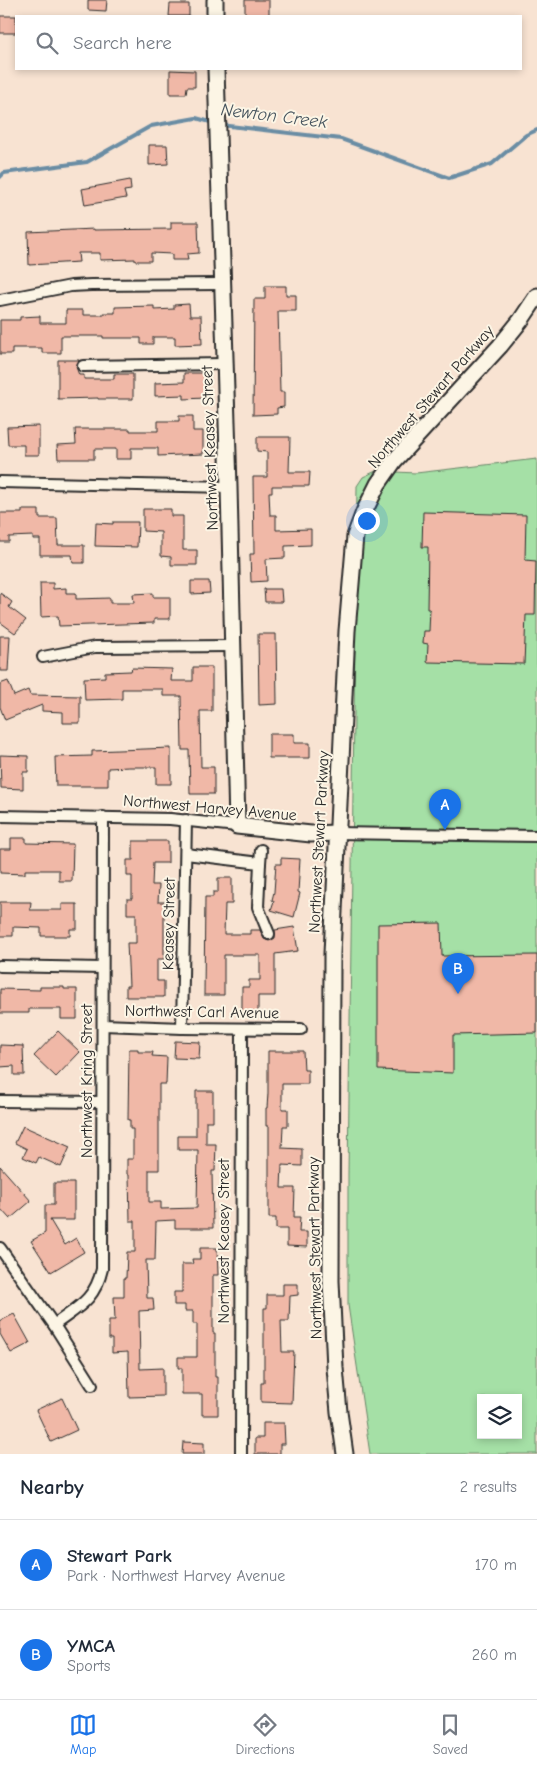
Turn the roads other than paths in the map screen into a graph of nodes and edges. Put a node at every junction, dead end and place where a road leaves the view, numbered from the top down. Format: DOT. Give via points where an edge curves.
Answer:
graph roads {
  1 [pos="215,0"];
  2 [pos="215,15"];
  3 [pos="216,70"];
  4 [pos="222,284"];
  5 [pos="537,296"];
  6 [pos="0,300"];
  7 [pos="225,364"];
  8 [pos="83,366"];
  9 [pos="0,482"];
  10 [pos="229,487"];
  11 [pos="233,646"];
  12 [pos="43,657"];
  13 [pos="0,816"];
  14 [pos="103,817"];
  15 [pos="186,820"];
  16 [pos="237,826"];
  17 [pos="336,833"];
  18 [pos="537,836"];
  19 [pos="261,850"];
  20 [pos="186,854"];
  21 [pos="260,863"];
  22 [pos="269,934"];
  23 [pos="0,966"];
  24 [pos="102,968"];
  25 [pos="103,1026"];
  26 [pos="182,1028"];
  27 [pos="242,1028"];
  28 [pos="301,1029"];
  29 [pos="0,1101"];
  30 [pos="102,1102"];
  31 [pos="0,1248"];
  32 [pos="54,1325"];
  33 [pos="92,1385"];
  34 [pos="241,1454"];
  35 [pos="345,1454"];
  1 -- 2 [label="main road"];
  3 -- 4 [label="main road, Northwest Keasey Street"];
  4 -- 6 [label="street" via="91,284"];
  4 -- 7 [label="main road, Northwest Keasey Street"];
  5 -- 17 [label="main road, Northwest Stewart Parkway" via="500,346 394,461 378,484 355,536"];
  7 -- 8 [label="street"];
  7 -- 10 [label="main road, Northwest Keasey Street"];
  9 -- 10 [label="street"];
  10 -- 11 [label="main road, Northwest Keasey Street"];
  11 -- 12 [label="street" via="95,647"];
  11 -- 16 [label="main road, Northwest Keasey Street"];
  13 -- 14 [label="street, Northwest Harvey Avenue"];
  14 -- 15 [label="street, Northwest Harvey Avenue"];
  14 -- 24 [label="street, Northwest Kring Street"];
  15 -- 16 [label="street, Northwest Harvey Avenue"];
  15 -- 20 [label="street, Keasey Street"];
  16 -- 17 [label="main road, Northwest Harvey Avenue" via="311,834"];
  17 -- 18 [label="street, Northwest Harvey Avenue"];
  17 -- 35 [label="main road, Northwest Stewart Parkway" via="332,954 331,1252 339,1412"];
  19 -- 21 [label="street"];
  20 -- 21 [label="street"];
  20 -- 26 [label="street, Keasey Street"];
  21 -- 22 [label="street" via="258,907"];
  23 -- 24 [label="street"];
  24 -- 25 [label="street, Northwest Kring Street"];
  25 -- 26 [label="street, Northwest Carl Avenue"];
  25 -- 30 [label="street, Northwest Kring Street"];
  26 -- 27 [label="street, Northwest Carl Avenue"];
  27 -- 28 [label="street, Northwest Carl Avenue"];
  27 -- 34 [label="street, Northwest Keasey Street"];
  29 -- 30 [label="street"];
  30 -- 32 [label="street, Northwest Kring Street" via="102,1269 91,1296"];
  31 -- 32 [label="street"];
  32 -- 33 [label="street"];
}
